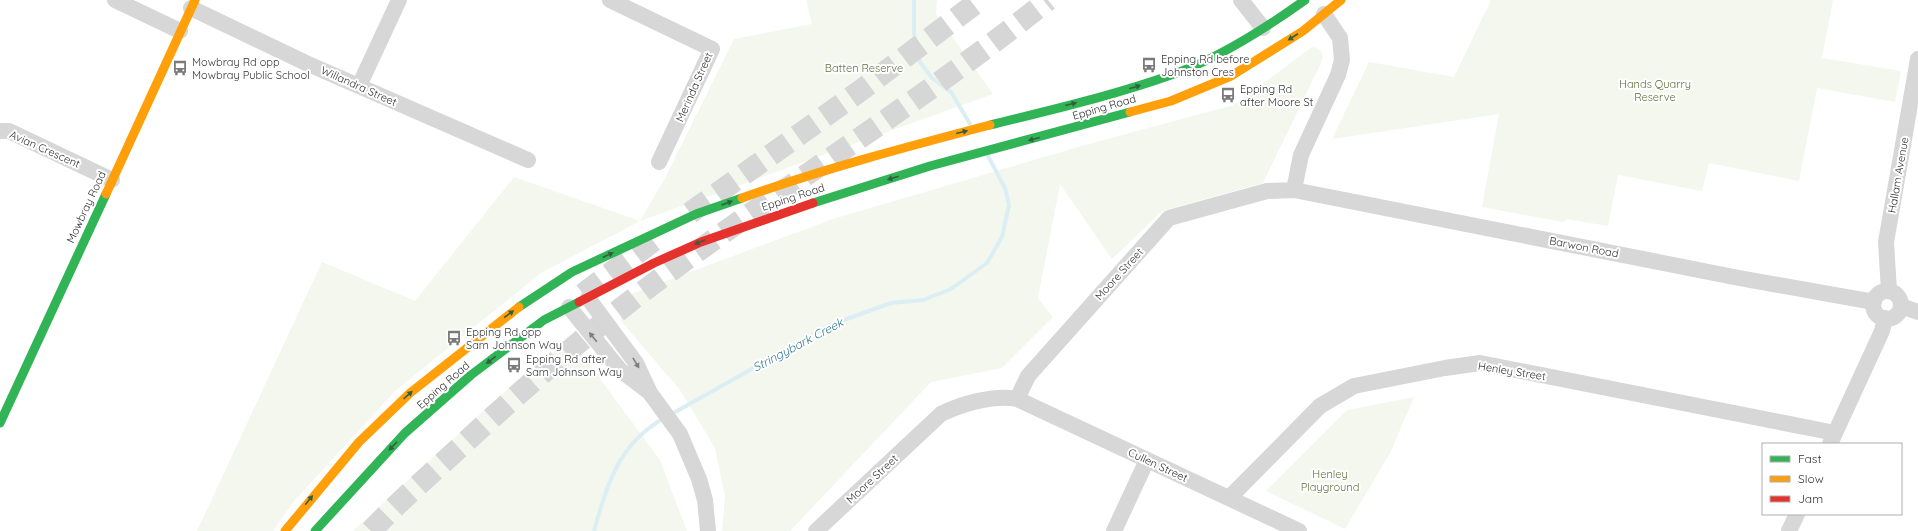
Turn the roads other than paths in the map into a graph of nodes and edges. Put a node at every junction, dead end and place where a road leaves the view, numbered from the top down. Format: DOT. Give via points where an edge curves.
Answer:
graph roads {
  1 [pos="115,0"];
  2 [pos="399,0"];
  3 [pos="610,0"];
  4 [pos="1241,0"];
  5 [pos="1304,0"];
  6 [pos="1341,0"];
  7 [pos="193,4"];
  8 [pos="1320,9"];
  9 [pos="1263,28"];
  10 [pos="180,31"];
  11 [pos="1918,60"];
  12 [pos="359,86"];
  13 [pos="1915,88"];
  14 [pos="0,131"];
  15 [pos="528,160"];
  16 [pos="659,162"];
  17 [pos="112,180"];
  18 [pos="1294,190"];
  19 [pos="1889,291"];
  20 [pos="586,294"];
  21 [pos="1874,302"];
  22 [pos="567,304"];
  23 [pos="1901,306"];
  24 [pos="1918,312"];
  25 [pos="1885,318"];
  26 [pos="650,393"];
  27 [pos="1017,398"];
  28 [pos="2,414"];
  29 [pos="1833,438"];
  30 [pos="1148,460"];
  31 [pos="1229,498"];
  32 [pos="1797,515"];
  33 [pos="285,531"];
  34 [pos="315,531"];
  35 [pos="708,531"];
  36 [pos="816,531"];
  37 [pos="1114,531"];
  38 [pos="1299,531"];
  39 [pos="1789,531"];
  1 -- 10 [label="street"];
  2 -- 12 [label="street"];
  3 -- 16 [label="street, Merinda Street" via="712,49"];
  4 -- 9 [label="street"];
  5 -- 9 [label="main road, Epping Road"];
  6 -- 8 [label="main road, Epping Road"];
  7 -- 10 [label="main road, Mowbray Road"];
  7 -- 12 [label="street, Willandra Street" via="306,63"];
  8 -- 18 [label="street" via="1340,38 1342,60 1338,75 1302,155"];
  8 -- 20 [label="main road, Epping Road, one-way" via="1303,30 1231,76 1171,101 930,166 789,210 701,242"];
  33 -- 9 [label="main road, Epping Road, one-way" via="359,442 410,393 493,326 574,275 670,226 726,202 924,142 1097,98 1172,74 1222,52"];
  10 -- 17 [label="main road, Mowbray Road"];
  11 -- 13 [label="street, Hallam Avenue"];
  12 -- 15 [label="street, Willandra Street"];
  13 -- 19 [label="street, Hallam Avenue" via="1886,242"];
  14 -- 17 [label="street, Avian Crescent" via="9,131"];
  17 -- 28 [label="main road, Mowbray Road"];
  18 -- 21 [label="street, Barwon Road"];
  18 -- 27 [label="street, Moore Street" via="1266,190 1168,218 1028,376"];
  19 -- 21 [label="street" via="1881,292"];
  19 -- 23 [label="street" via="1896,295"];
  20 -- 22 [label="main road, Epping Road"];
  20 -- 26 [label="street, one-way" via="636,363"];
  21 -- 25 [label="street" via="1877,314"];
  26 -- 22 [label="street, one-way" via="620,370"];
  22 -- 34 [label="main road, Epping Road, one-way" via="471,375 417,423 363,477"];
  23 -- 24 [label="street"];
  23 -- 25 [label="street" via="1897,314"];
  25 -- 29 [label="street" via="1882,331"];
  26 -- 35 [label="street" via="680,434 700,479"];
  27 -- 30 [label="street, Cullen Street"];
  27 -- 36 [label="street, Moore Street" via="1007,396 958,406 941,414"];
  29 -- 31 [label="street, Henley Street" via="1480,363 1354,386 1320,406"];
  30 -- 31 [label="street, Cullen Street"];
  30 -- 37 [label="street"];
  31 -- 38 [label="street, Cullen Street"];
  32 -- 39 [label="street"];
}
